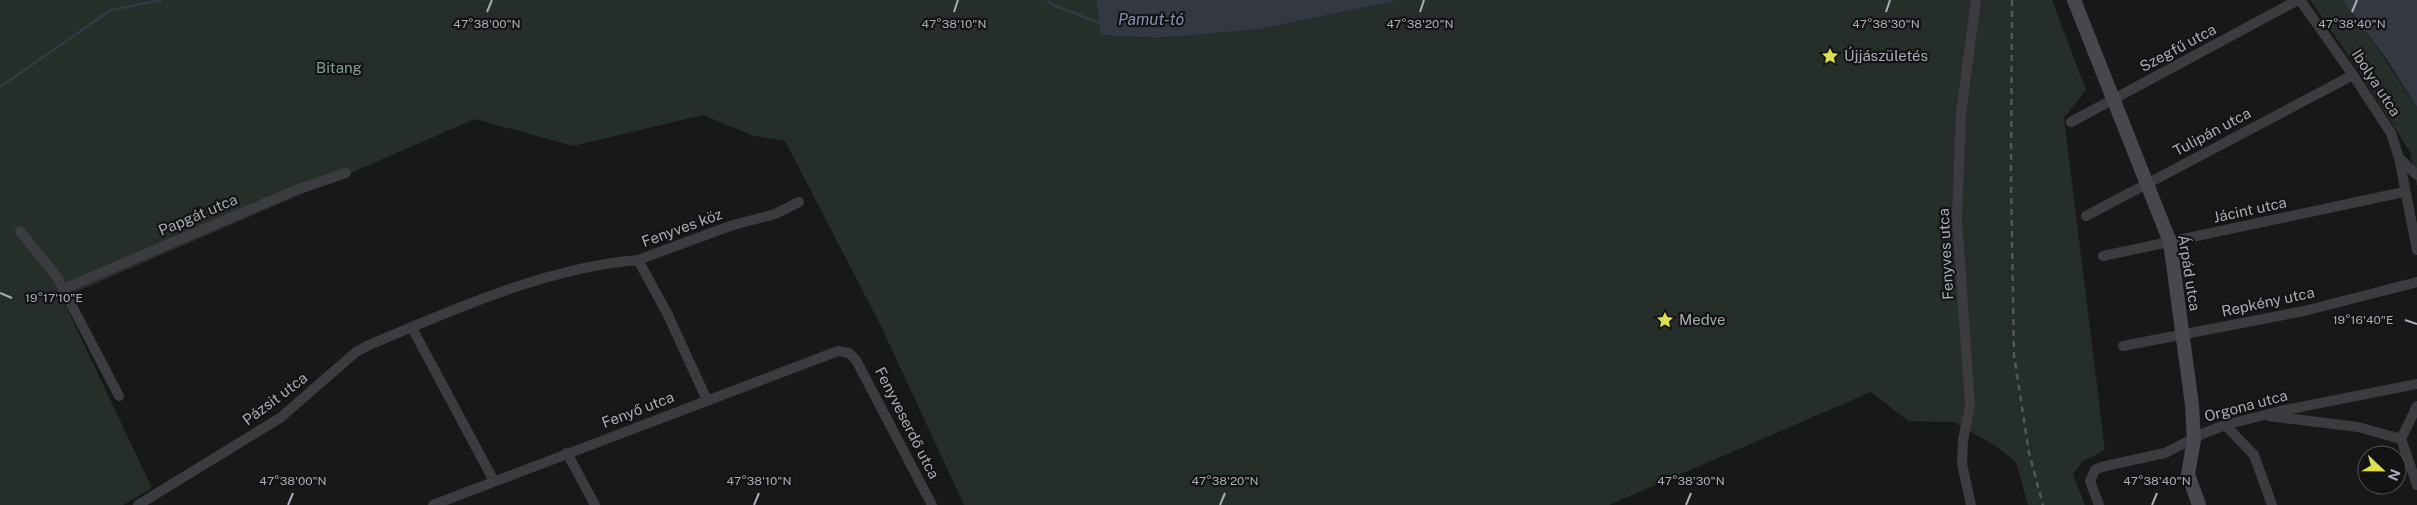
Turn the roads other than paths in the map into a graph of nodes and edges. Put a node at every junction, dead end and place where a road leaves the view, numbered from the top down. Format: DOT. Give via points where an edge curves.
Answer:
graph roads {
  1 [pos="1976,0"];
  2 [pos="2074,0"];
  3 [pos="2299,0"];
  4 [pos="2353,75"];
  5 [pos="2113,101"];
  6 [pos="2071,122"];
  7 [pos="2399,158"];
  8 [pos="346,173"];
  9 [pos="2417,175"];
  10 [pos="2148,183"];
  11 [pos="2404,192"];
  12 [pos="799,202"];
  13 [pos="2086,216"];
  14 [pos="20,231"];
  15 [pos="2170,242"];
  16 [pos="2417,250"];
  17 [pos="2102,256"];
  18 [pos="638,260"];
  19 [pos="2417,282"];
  20 [pos="63,289"];
  21 [pos="412,328"];
  22 [pos="2182,336"];
  23 [pos="2123,346"];
  24 [pos="853,356"];
  25 [pos="2417,384"];
  26 [pos="119,396"];
  27 [pos="707,400"];
  28 [pos="2417,406"];
  29 [pos="2268,416"];
  30 [pos="2226,425"];
  31 [pos="2401,439"];
  32 [pos="2194,440"];
  33 [pos="567,453"];
  34 [pos="494,481"];
  35 [pos="2417,485"];
  36 [pos="138,505"];
  37 [pos="433,505"];
  38 [pos="596,505"];
  39 [pos="932,505"];
  40 [pos="1971,505"];
  41 [pos="2099,505"];
  42 [pos="2199,505"];
  43 [pos="2272,505"];
  1 -- 40 [label="street, Fenyves utca" via="1962,113 1956,219 1970,389 1962,464"];
  2 -- 5 [label="street, Árpád utca"];
  3 -- 4 [label="street, Ibolya utca"];
  3 -- 5 [label="street, Szegfű utca"];
  4 -- 7 [label="street, Ibolya utca" via="2391,133"];
  4 -- 10 [label="street, Tulipán utca"];
  5 -- 6 [label="street, Szegfű utca"];
  5 -- 10 [label="street, Árpád utca"];
  7 -- 9 [label="street"];
  7 -- 11 [label="street, Ibolya utca"];
  8 -- 20 [label="street, Papgát utca" via="296,190"];
  10 -- 13 [label="street, Tulipán utca"];
  10 -- 15 [label="street, Árpád utca"];
  11 -- 15 [label="street, Jácint utca"];
  11 -- 16 [label="street, Ibolya utca"];
  12 -- 18 [label="street, Fenyves köz" via="775,214 736,224"];
  14 -- 20 [label="street"];
  15 -- 17 [label="street, Jácint utca"];
  15 -- 22 [label="street, Árpád utca"];
  18 -- 21 [label="street, Pázsit utca" via="578,269 534,281"];
  18 -- 27 [label="street, Fenyves köz" via="667,313"];
  19 -- 22 [label="street, Repkény utca" via="2304,311"];
  20 -- 26 [label="street"];
  21 -- 34 [label="street"];
  21 -- 36 [label="street, Pázsit utca" via="356,352 280,418"];
  22 -- 23 [label="street, Repkény utca"];
  22 -- 32 [label="street, Árpád utca"];
  24 -- 27 [label="street, Fenyő utca" via="838,351"];
  24 -- 39 [label="street, Fenyveserdő utca"];
  25 -- 29 [label="street, Orgona utca"];
  27 -- 33 [label="street, Fenyő utca"];
  28 -- 31 [label="street"];
  29 -- 30 [label="street, Orgona utca"];
  29 -- 31 [label="street" via="2358,427"];
  30 -- 32 [label="street, Orgona utca"];
  30 -- 43 [label="street" via="2254,455"];
  31 -- 35 [label="street"];
  32 -- 41 [label="street, Orgona utca" via="2165,453 2095,470 2090,481"];
  32 -- 42 [label="street, Árpád utca" via="2188,474"];
  33 -- 34 [label="street, Fenyő utca"];
  33 -- 38 [label="street"];
  34 -- 37 [label="street, Fenyő utca"];
}
